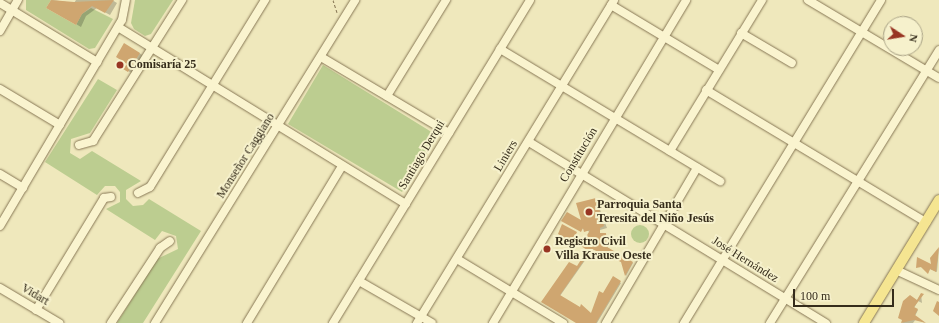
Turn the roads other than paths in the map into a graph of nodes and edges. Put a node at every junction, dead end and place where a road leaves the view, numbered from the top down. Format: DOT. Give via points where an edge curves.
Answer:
graph roads {
  1 [pos="18,0"];
  2 [pos="126,0"];
  3 [pos="182,0"];
  4 [pos="266,0"];
  5 [pos="355,0"];
  6 [pos="446,0"];
  7 [pos="530,0"];
  8 [pos="686,0"];
  9 [pos="762,0"];
  10 [pos="808,0"];
  11 [pos="881,0"];
  12 [pos="0,3"];
  13 [pos="613,3"];
  14 [pos="817,3"];
  15 [pos="12,10"];
  16 [pos="118,27"];
  17 [pos="0,30"];
  18 [pos="861,32"];
  19 [pos="741,33"];
  20 [pos="664,37"];
  21 [pos="153,49"];
  22 [pos="500,49"];
  23 [pos="939,50"];
  24 [pos="321,57"];
  25 [pos="97,62"];
  26 [pos="792,64"];
  27 [pos="719,70"];
  28 [pos="927,71"];
  29 [pos="939,78"];
  30 [pos="212,86"];
  31 [pos="562,87"];
  32 [pos="0,89"];
  33 [pos="706,90"];
  34 [pos="387,96"];
  35 [pos="614,119"];
  36 [pos="60,125"];
  37 [pos="279,128"];
  38 [pos="449,133"];
  39 [pos="529,142"];
  40 [pos="794,143"];
  41 [pos="79,145"];
  42 [pos="670,151"];
  43 [pos="342,166"];
  44 [pos="698,168"];
  45 [pos="0,174"];
  46 [pos="582,174"];
  47 [pos="720,181"];
  48 [pos="860,182"];
  49 [pos="23,188"];
  50 [pos="138,193"];
  51 [pos="111,197"];
  52 [pos="939,200"];
  53 [pos="406,204"];
  54 [pos="926,222"];
  55 [pos="664,225"];
  56 [pos="0,226"];
  57 [pos="170,241"];
  58 [pos="457,259"];
  59 [pos="723,260"];
  60 [pos="896,270"];
  61 [pos="359,280"];
  62 [pos="0,288"];
  63 [pos="939,290"];
  64 [pos="512,293"];
  65 [pos="784,299"];
  66 [pos="36,310"];
  67 [pos="419,320"];
  68 [pos="250,322"];
  69 [pos="59,323"];
  70 [pos="111,323"];
  71 [pos="155,323"];
  72 [pos="333,323"];
  73 [pos="432,323"];
  74 [pos="493,323"];
  75 [pos="563,323"];
  76 [pos="606,323"];
  77 [pos="684,323"];
  78 [pos="770,323"];
  79 [pos="826,323"];
  80 [pos="864,323"];
  1 -- 15 [label="street"];
  2 -- 16 [label="street"];
  3 -- 21 [label="street"];
  4 -- 30 [label="street"];
  5 -- 24 [label="street, Monseñor Caggiano"];
  6 -- 34 [label="street"];
  7 -- 22 [label="street, Santiago Derqui"];
  8 -- 20 [label="street, Constitución"];
  9 -- 19 [label="street"];
  10 -- 14 [label="street"];
  11 -- 18 [label="street"];
  12 -- 15 [label="street"];
  13 -- 20 [label="street"];
  13 -- 31 [label="street, Liniers"];
  14 -- 18 [label="street"];
  15 -- 17 [label="street"];
  15 -- 25 [label="street"];
  16 -- 21 [label="street"];
  16 -- 25 [label="street"];
  18 -- 28 [label="street"];
  18 -- 40 [label="street"];
  19 -- 26 [label="street"];
  19 -- 27 [label="street"];
  20 -- 27 [label="street"];
  20 -- 35 [label="street, Constitución"];
  21 -- 30 [label="street"];
  21 -- 41 [label="street" via="93,141"];
  22 -- 31 [label="street"];
  22 -- 38 [label="street, Santiago Derqui"];
  23 -- 28 [label="street"];
  24 -- 34 [label="street"];
  24 -- 37 [label="street, Monseñor Caggiano"];
  25 -- 36 [label="street"];
  27 -- 33 [label="street"];
  28 -- 29 [label="street"];
  28 -- 48 [label="street"];
  30 -- 37 [label="street"];
  30 -- 50 [label="street" via="150,187"];
  31 -- 35 [label="street"];
  31 -- 39 [label="street, Liniers"];
  32 -- 36 [label="street"];
  33 -- 40 [label="street"];
  33 -- 42 [label="street"];
  34 -- 38 [label="street"];
  35 -- 42 [label="street"];
  35 -- 46 [label="street, Constitución"];
  36 -- 49 [label="street"];
  37 -- 43 [label="street"];
  37 -- 71 [label="street, Monseñor Caggiano"];
  38 -- 53 [label="street, Santiago Derqui"];
  39 -- 46 [label="street, José Hernández"];
  39 -- 58 [label="street, Liniers"];
  40 -- 48 [label="street"];
  40 -- 59 [label="street"];
  42 -- 44 [label="street"];
  43 -- 53 [label="street"];
  43 -- 68 [label="street"];
  44 -- 47 [label="street"];
  44 -- 55 [label="street"];
  45 -- 49 [label="street"];
  46 -- 55 [label="street, José Hernández"];
  46 -- 64 [label="street, Constitución"];
  48 -- 54 [label="street"];
  48 -- 65 [label="street"];
  49 -- 56 [label="street"];
  51 -- 66 [label="street" via="104,198"];
  52 -- 54 [label="main road"];
  53 -- 61 [label="street, Santiago Derqui"];
  54 -- 60 [label="main road"];
  55 -- 59 [label="street, José Hernández"];
  55 -- 76 [label="street"];
  57 -- 70 [label="street" via="160,248"];
  58 -- 64 [label="street"];
  58 -- 67 [label="street, Liniers"];
  59 -- 65 [label="street, José Hernández"];
  59 -- 77 [label="street"];
  60 -- 63 [label="street"];
  60 -- 80 [label="main road"];
  61 -- 67 [label="street"];
  61 -- 72 [label="street, Santiago Derqui"];
  62 -- 66 [label="street, Vidart"];
  64 -- 74 [label="street, Constitución"];
  64 -- 75 [label="street"];
  65 -- 78 [label="street"];
  65 -- 79 [label="street, José Hernández"];
  66 -- 69 [label="street, Vidart"];
  67 -- 73 [label="street"];
}
